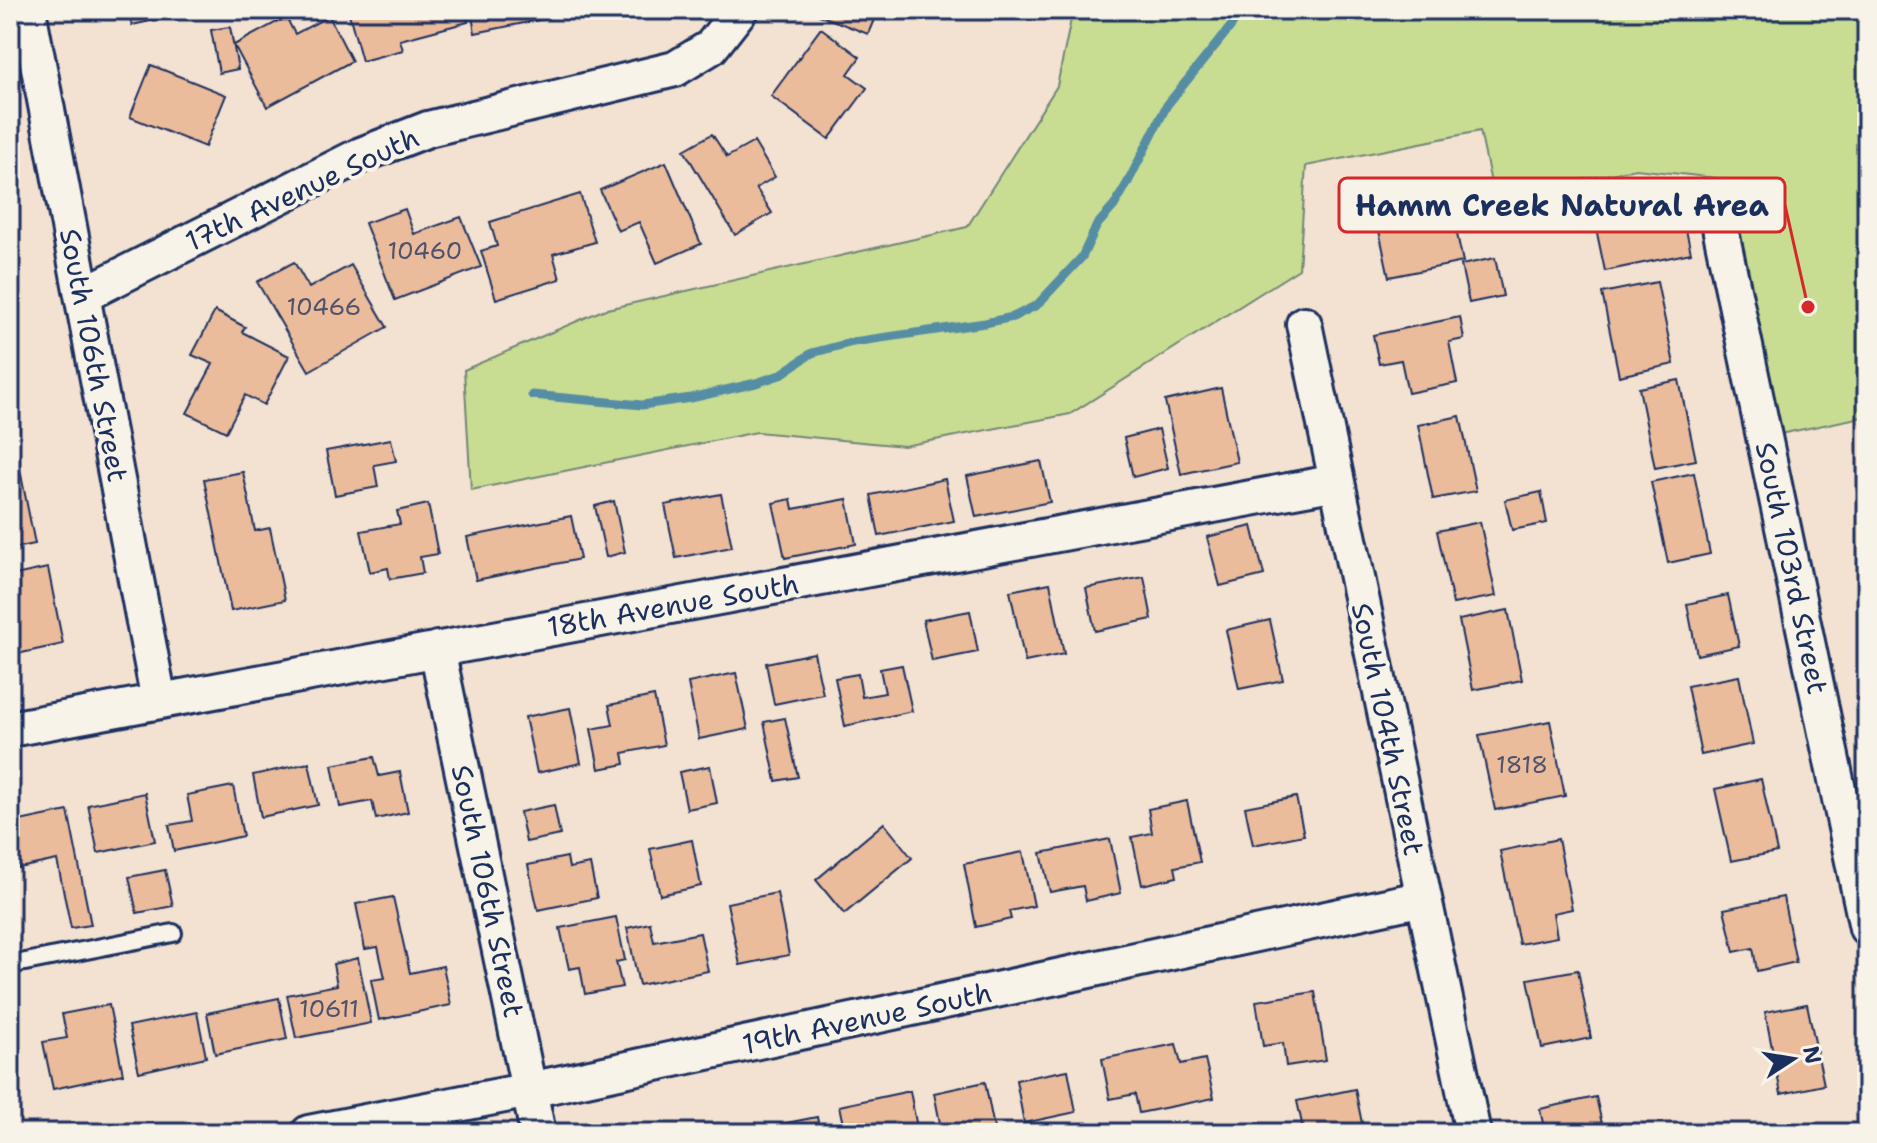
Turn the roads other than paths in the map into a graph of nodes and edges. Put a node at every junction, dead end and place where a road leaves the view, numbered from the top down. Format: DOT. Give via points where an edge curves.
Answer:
graph roads {
  1 [pos="28,10"];
  2 [pos="740,10"];
  3 [pos="1716,208"];
  4 [pos="83,295"];
  5 [pos="1304,324"];
  6 [pos="1337,482"];
  7 [pos="437,649"];
  8 [pos="159,701"];
  9 [pos="10,729"];
  10 [pos="1424,898"];
  11 [pos="1867,928"];
  12 [pos="173,933"];
  13 [pos="10,965"];
  14 [pos="530,1090"];
  15 [pos="309,1133"];
  16 [pos="538,1133"];
  17 [pos="1473,1133"];
  1 -- 4 [label="street, South 106th Street"];
  2 -- 4 [label="street, 17th Avenue South" via="711,47 675,69 428,129 361,155"];
  3 -- 11 [label="street, South 103rd Street"];
  4 -- 8 [label="street, South 106th Street"];
  5 -- 6 [label="street, South 104th Street"];
  6 -- 7 [label="street, 18th Avenue South"];
  6 -- 10 [label="street, South 104th Street"];
  7 -- 8 [label="street, 18th Avenue South"];
  7 -- 14 [label="street, South 106th Street"];
  8 -- 9 [label="street, 18th Avenue South"];
  10 -- 14 [label="street, 19th Avenue South"];
  10 -- 17 [label="street, South 104th Street"];
  12 -- 13 [label="lane"];
  14 -- 15 [label="street, 19th Avenue South"];
  14 -- 16 [label="street, South 106th Street"];
}
